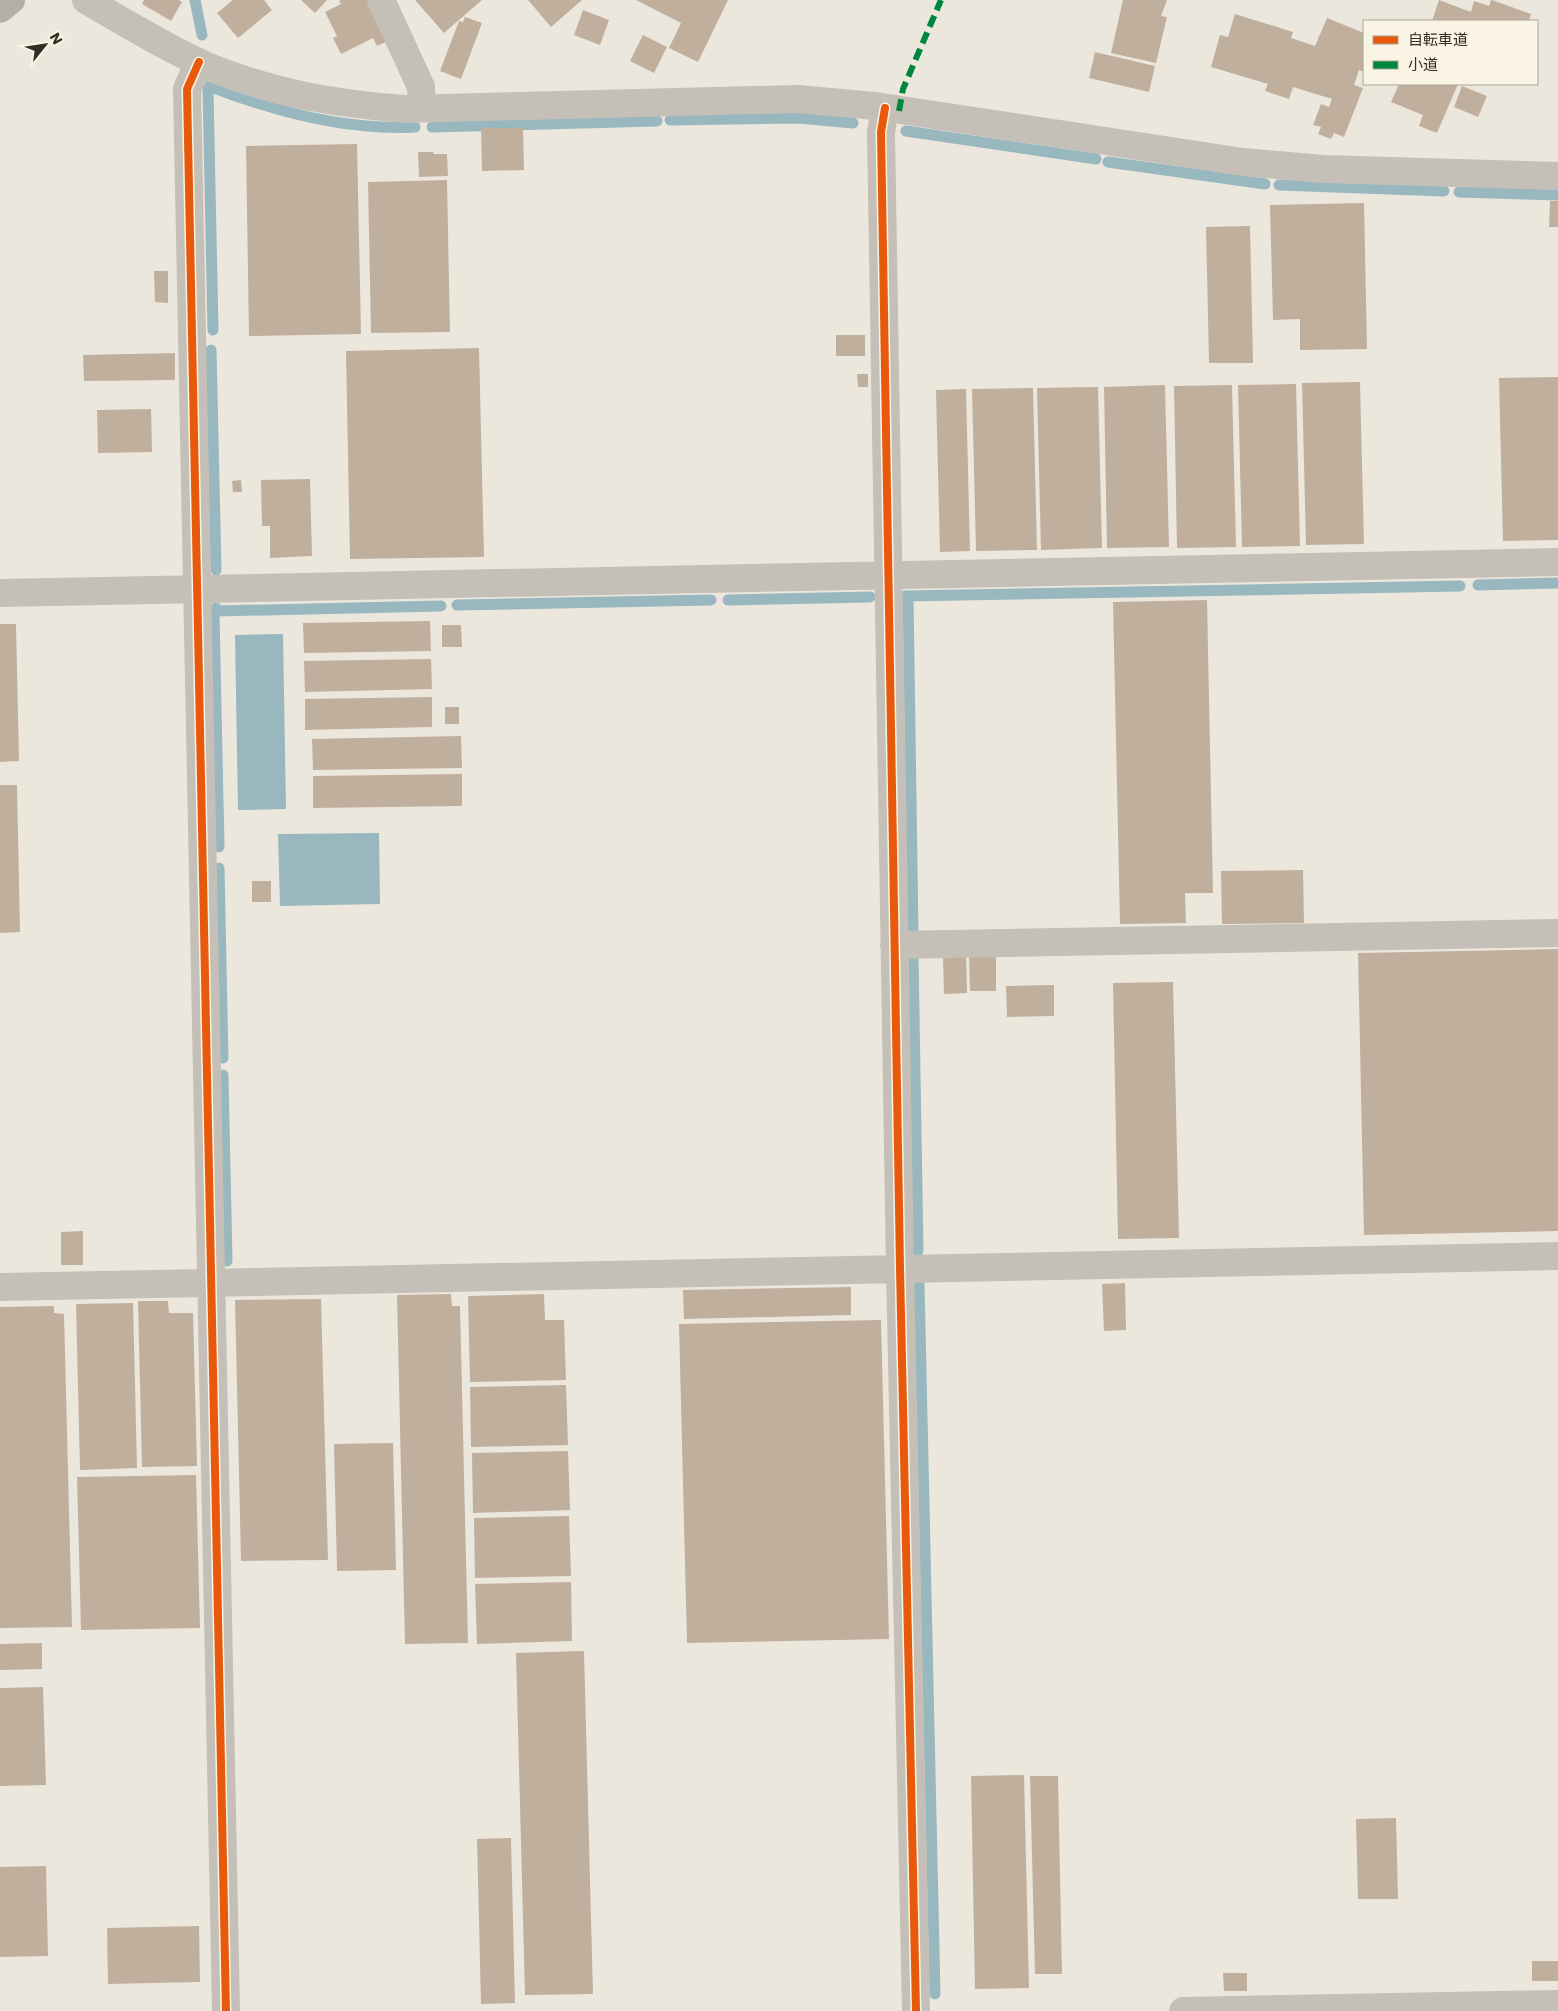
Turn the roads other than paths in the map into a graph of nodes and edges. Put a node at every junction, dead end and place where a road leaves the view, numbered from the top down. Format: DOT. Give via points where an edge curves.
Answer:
graph roads {
  1 [pos="11,0"];
  2 [pos="86,0"];
  3 [pos="381,0"];
  4 [pos="0,9"];
  5 [pos="199,62"];
  6 [pos="422,108"];
  7 [pos="885,108"];
  8 [pos="1558,176"];
  9 [pos="1558,562"];
  10 [pos="888,575"];
  11 [pos="197,589"];
  12 [pos="0,593"];
  13 [pos="1558,933"];
  14 [pos="894,945"];
  15 [pos="1558,1256"];
  16 [pos="900,1268"];
  17 [pos="211,1282"];
  18 [pos="0,1287"];
  19 [pos="1558,2004"];
  20 [pos="226,2011"];
  21 [pos="916,2011"];
  22 [pos="1183,2011"];
  1 -- 4 [label="main road"];
  2 -- 5 [label="street"];
  3 -- 6 [label="street" via="422,86"];
  5 -- 6 [label="street" via="257,84 305,97 354,105"];
  5 -- 11 [label="street" via="187,89"];
  6 -- 7 [label="street" via="798,99"];
  7 -- 8 [label="street" via="1243,162"];
  7 -- 10 [label="street" via="881,132"];
  9 -- 10 [label="street"];
  10 -- 11 [label="street"];
  10 -- 14 [label="street"];
  11 -- 12 [label="street"];
  11 -- 17 [label="street"];
  13 -- 14 [label="street"];
  14 -- 16 [label="street"];
  15 -- 16 [label="street"];
  16 -- 17 [label="street"];
  16 -- 21 [label="street"];
  17 -- 18 [label="street"];
  17 -- 20 [label="street"];
  19 -- 22 [label="street"];
}
